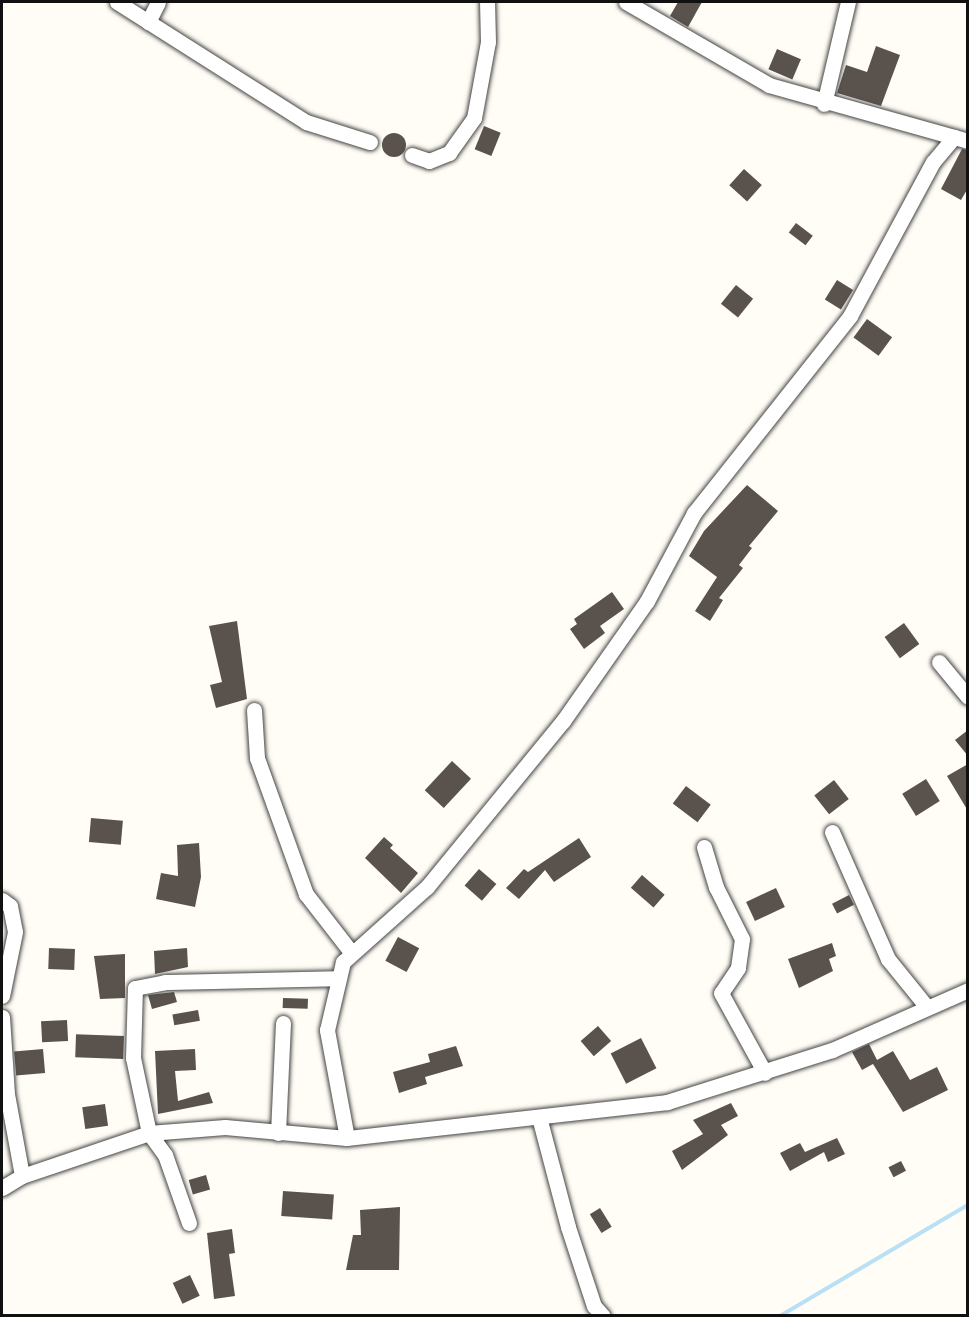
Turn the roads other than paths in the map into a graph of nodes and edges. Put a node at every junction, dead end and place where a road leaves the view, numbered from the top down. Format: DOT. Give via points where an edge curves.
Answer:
graph roads {
  1 [pos="117,2"];
  2 [pos="158,2"];
  3 [pos="487,2"];
  4 [pos="626,2"];
  5 [pos="848,2"];
  6 [pos="148,22"];
  7 [pos="824,104"];
  8 [pos="961,139"];
  9 [pos="370,142"];
  10 [pos="412,155"];
  11 [pos="939,662"];
  12 [pos="968,697"];
  13 [pos="254,710"];
  14 [pos="832,832"];
  15 [pos="704,847"];
  16 [pos="2,900"];
  17 [pos="351,952"];
  18 [pos="339,978"];
  19 [pos="968,990"];
  20 [pos="2,996"];
  21 [pos="926,1006"];
  22 [pos="2,1017"];
  23 [pos="283,1023"];
  24 [pos="2,1038"];
  25 [pos="765,1073"];
  26 [pos="539,1117"];
  27 [pos="149,1133"];
  28 [pos="279,1133"];
  29 [pos="347,1138"];
  30 [pos="22,1176"];
  31 [pos="2,1188"];
  32 [pos="189,1222"];
  33 [pos="603,1316"];
  1 -- 6 [label="street"];
  2 -- 6 [label="street"];
  3 -- 10 [label="street" via="488,42 474,118 449,153 429,161"];
  4 -- 7 [label="street" via="769,85"];
  5 -- 7 [label="street"];
  6 -- 9 [label="street" via="306,122"];
  7 -- 8 [label="street"];
  8 -- 17 [label="street" via="933,162 850,316 694,513 647,601 563,721 427,887"];
  11 -- 12 [label="street"];
  13 -- 17 [label="street" via="260,769 306,894"];
  14 -- 21 [label="street" via="888,959"];
  15 -- 25 [label="street" via="716,887 742,939 738,968 722,993"];
  16 -- 20 [label="street" via="10,906 15,932"];
  17 -- 18 [label="street"];
  18 -- 27 [label="street" via="138,986 133,1058"];
  18 -- 29 [label="street" via="327,1030"];
  19 -- 21 [label="street"];
  21 -- 25 [label="street" via="832,1050"];
  22 -- 24 [label="street"];
  23 -- 28 [label="street"];
  24 -- 30 [label="street"];
  25 -- 26 [label="street" via="667,1102"];
  26 -- 29 [label="street"];
  26 -- 33 [label="street" via="568,1227 594,1306"];
  27 -- 28 [label="street" via="225,1127"];
  27 -- 30 [label="street"];
  27 -- 32 [label="street" via="165,1155"];
  28 -- 29 [label="street"];
  30 -- 31 [label="street"];
}
